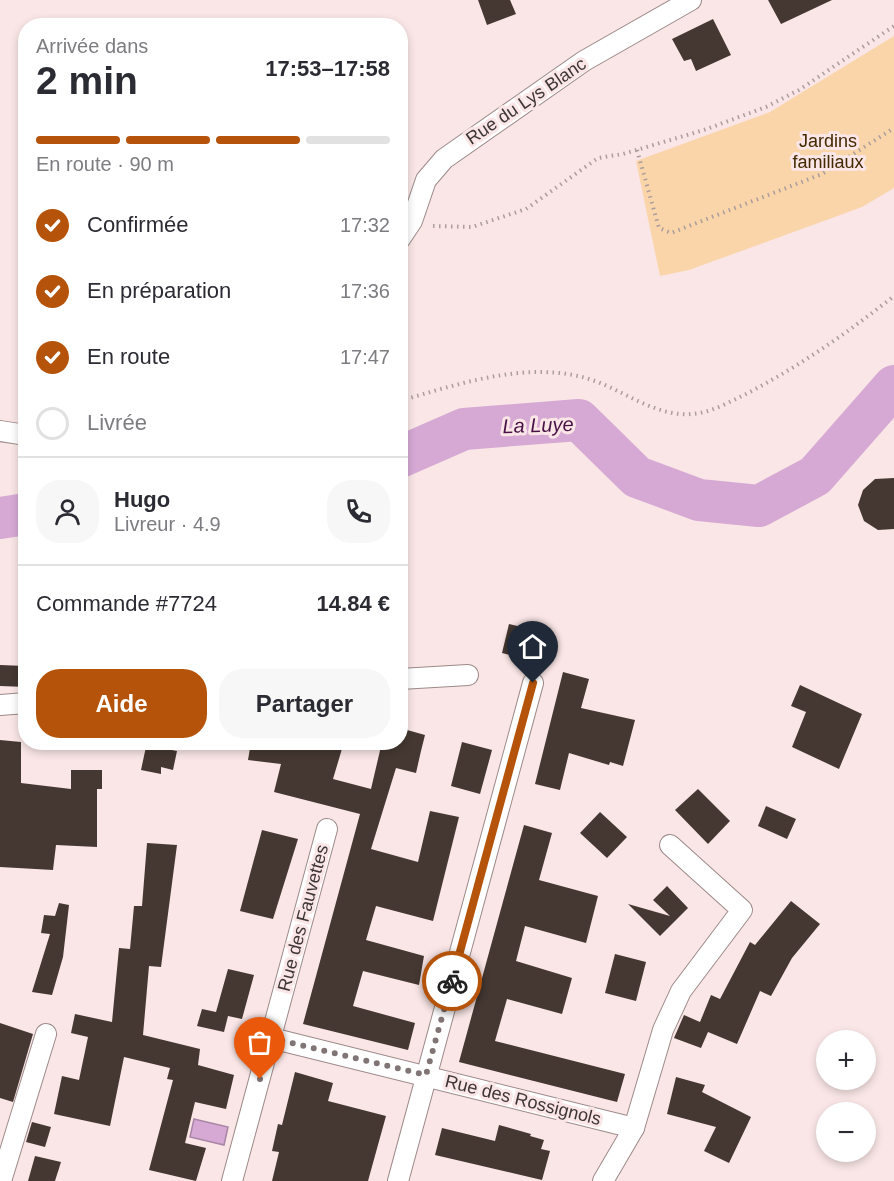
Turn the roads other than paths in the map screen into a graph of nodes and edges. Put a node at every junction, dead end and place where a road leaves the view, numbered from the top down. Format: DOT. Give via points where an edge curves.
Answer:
graph roads {
  1 [pos="691,0"];
  2 [pos="408,227"];
  3 [pos="0,431"];
  4 [pos="18,434"];
  5 [pos="468,675"];
  6 [pos="408,678"];
  7 [pos="533,683"];
  8 [pos="18,704"];
  9 [pos="0,705"];
  10 [pos="327,829"];
  11 [pos="670,845"];
  12 [pos="46,1034"];
  13 [pos="271,1038"];
  14 [pos="426,1075"];
  15 [pos="634,1128"];
  16 [pos="1,1181"];
  17 [pos="232,1181"];
  18 [pos="398,1181"];
  19 [pos="603,1181"];
  1 -- 2 [label="street, Rue du Lys Blanc" via="584,61 444,159 426,180"];
  3 -- 4 [label="street"];
  5 -- 6 [label="street"];
  7 -- 14 [label="street"];
  8 -- 9 [label="street"];
  10 -- 13 [label="street, Rue des Fauvettes"];
  11 -- 15 [label="street" via="742,910 681,991 663,1030"];
  12 -- 16 [label="street"];
  13 -- 14 [label="street, Rue des Rossignols"];
  13 -- 17 [label="street, Rue des Fauvettes"];
  14 -- 15 [label="street, Rue des Rossignols"];
  14 -- 18 [label="street"];
  15 -- 19 [label="street"];
}
